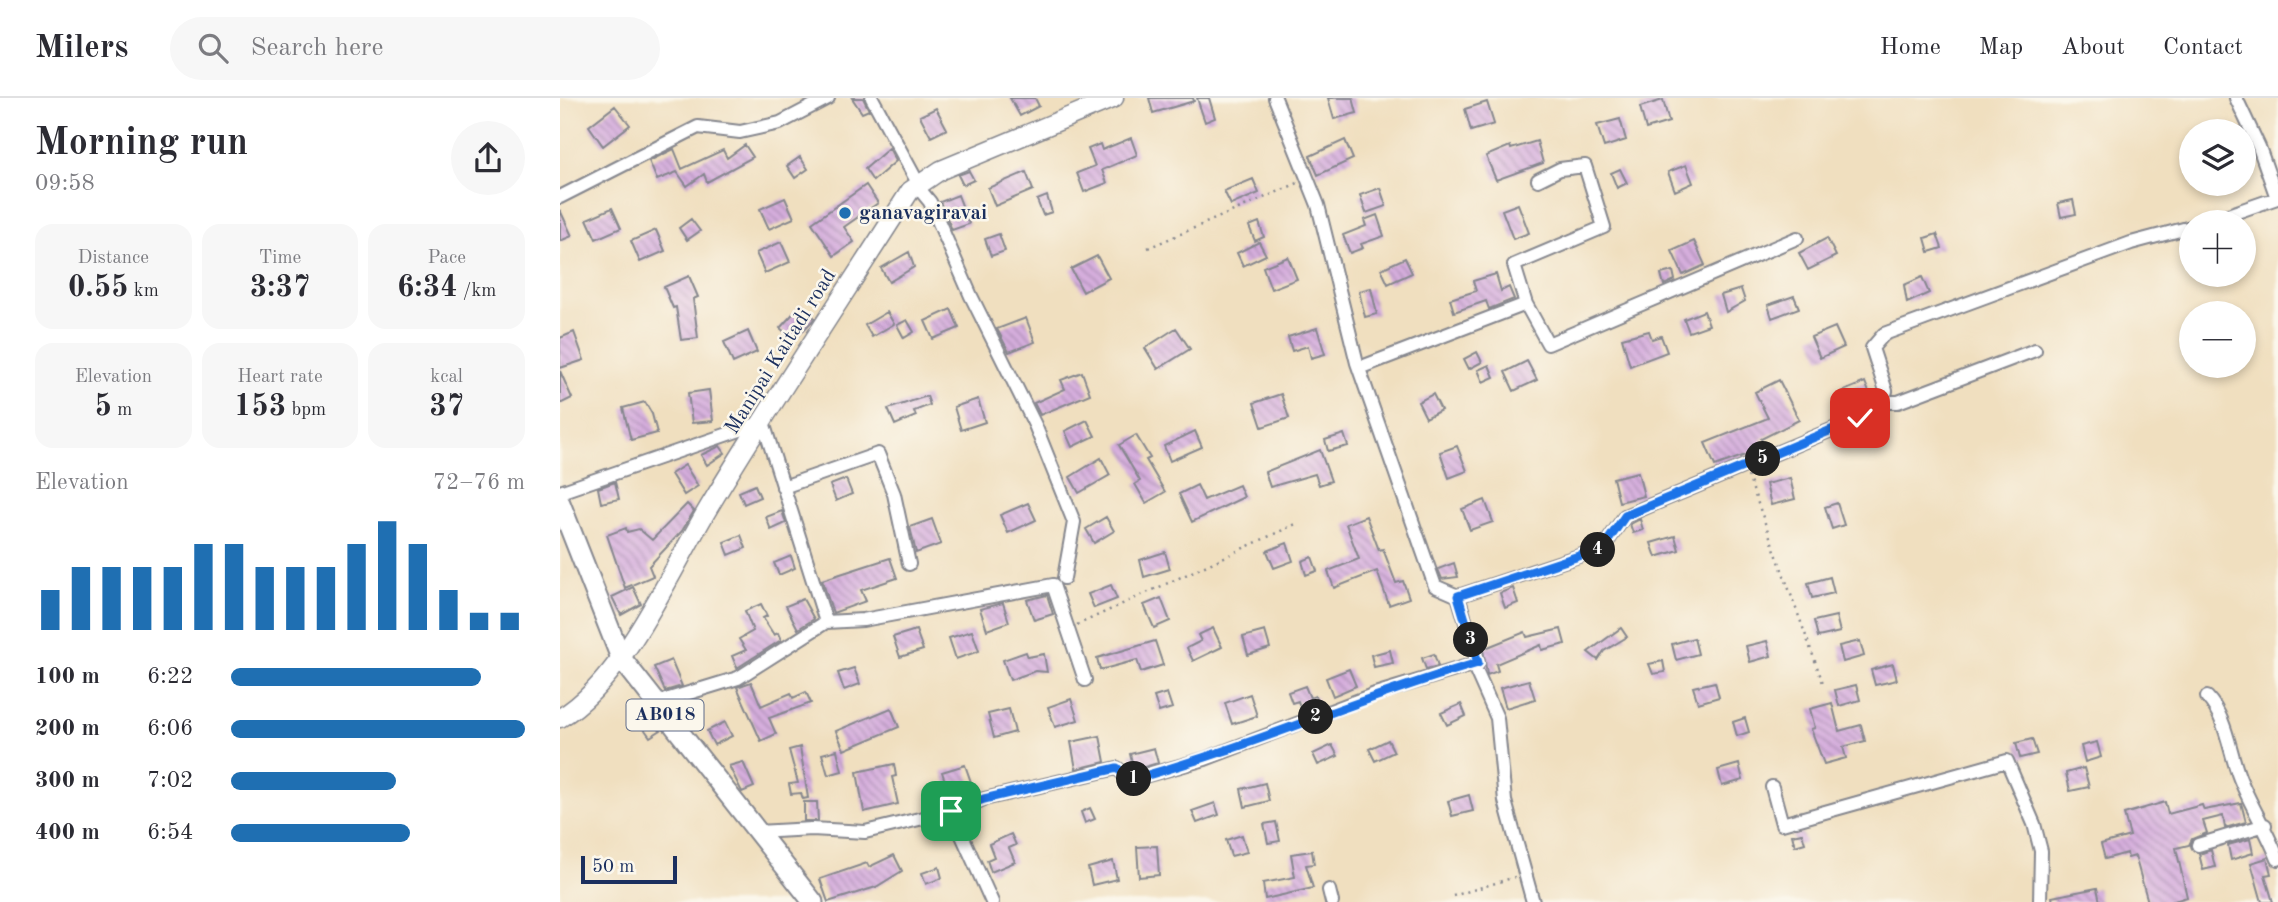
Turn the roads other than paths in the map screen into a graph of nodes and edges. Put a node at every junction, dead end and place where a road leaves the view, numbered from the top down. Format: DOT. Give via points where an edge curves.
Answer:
graph roads {
  1 [pos="828,98"];
  2 [pos="872,98"];
  3 [pos="1114,98"];
  4 [pos="1275,98"];
  5 [pos="2236,98"];
  6 [pos="1538,180"];
  7 [pos="917,184"];
  8 [pos="560,197"];
  9 [pos="2277,198"];
  10 [pos="2242,210"];
  11 [pos="2179,230"];
  12 [pos="1797,238"];
  13 [pos="1526,304"];
  14 [pos="2035,350"];
  15 [pos="1359,368"];
  16 [pos="1881,402"];
  17 [pos="763,422"];
  18 [pos="783,487"];
  19 [pos="560,492"];
  20 [pos="560,503"];
  21 [pos="909,564"];
  22 [pos="1064,579"];
  23 [pos="1458,596"];
  24 [pos="826,622"];
  25 [pos="621,658"];
  26 [pos="1473,664"];
  27 [pos="1085,680"];
  28 [pos="2207,697"];
  29 [pos="656,703"];
  30 [pos="560,718"];
  31 [pos="1772,787"];
  32 [pos="951,811"];
  33 [pos="2265,825"];
  34 [pos="757,832"];
  35 [pos="2197,845"];
  36 [pos="2278,859"];
  37 [pos="813,902"];
  38 [pos="992,902"];
  39 [pos="1533,902"];
  40 [pos="2040,902"];
  1 -- 8 [label="street" via="780,123 740,132 698,127"];
  2 -- 7 [label="street"];
  3 -- 7 [label="main road, Manipai Kaitadi road"];
  4 -- 15 [label="street" via="1318,205"];
  5 -- 9 [label="street"];
  6 -- 13 [label="street" via="1560,169 1585,166 1604,227 1514,265"];
  7 -- 17 [label="main road, Manipai Kaitadi road"];
  7 -- 22 [label="street" via="930,202 1035,425 1074,522"];
  9 -- 10 [label="street"];
  11 -- 16 [label="street" via="2131,243 1884,334 1872,348 1886,391"];
  12 -- 13 [label="street" via="1548,344"];
  13 -- 15 [label="street"];
  14 -- 16 [label="street" via="1898,402"];
  15 -- 23 [label="street" via="1435,586"];
  16 -- 23 [label="street" via="1860,418 1625,516 1603,548"];
  17 -- 18 [label="street"];
  17 -- 19 [label="street"];
  17 -- 25 [label="main road, Manipai Kaitadi road"];
  18 -- 21 [label="street" via="878,454 894,494"];
  18 -- 24 [label="street"];
  20 -- 25 [label="main road, AB018"];
  23 -- 26 [label="street" via="1478,663"];
  24 -- 27 [label="street" via="863,620 1053,585"];
  24 -- 29 [label="street" via="738,678"];
  25 -- 29 [label="main road, AB018"];
  25 -- 30 [label="main road, Manipai Kaitadi road" via="592,693"];
  26 -- 32 [label="street" via="1140,778 1130,780 1117,768"];
  26 -- 39 [label="street" via="1497,718 1506,801"];
  28 -- 33 [label="street" via="2217,708 2240,780"];
  29 -- 34 [label="main road, AB018"];
  31 -- 40 [label="street" via="1782,824 2007,761 2041,851"];
  32 -- 34 [label="street" via="865,832"];
  32 -- 38 [label="street"];
  33 -- 35 [label="street"];
  33 -- 36 [label="street"];
  34 -- 37 [label="main road, AB018"];
}
